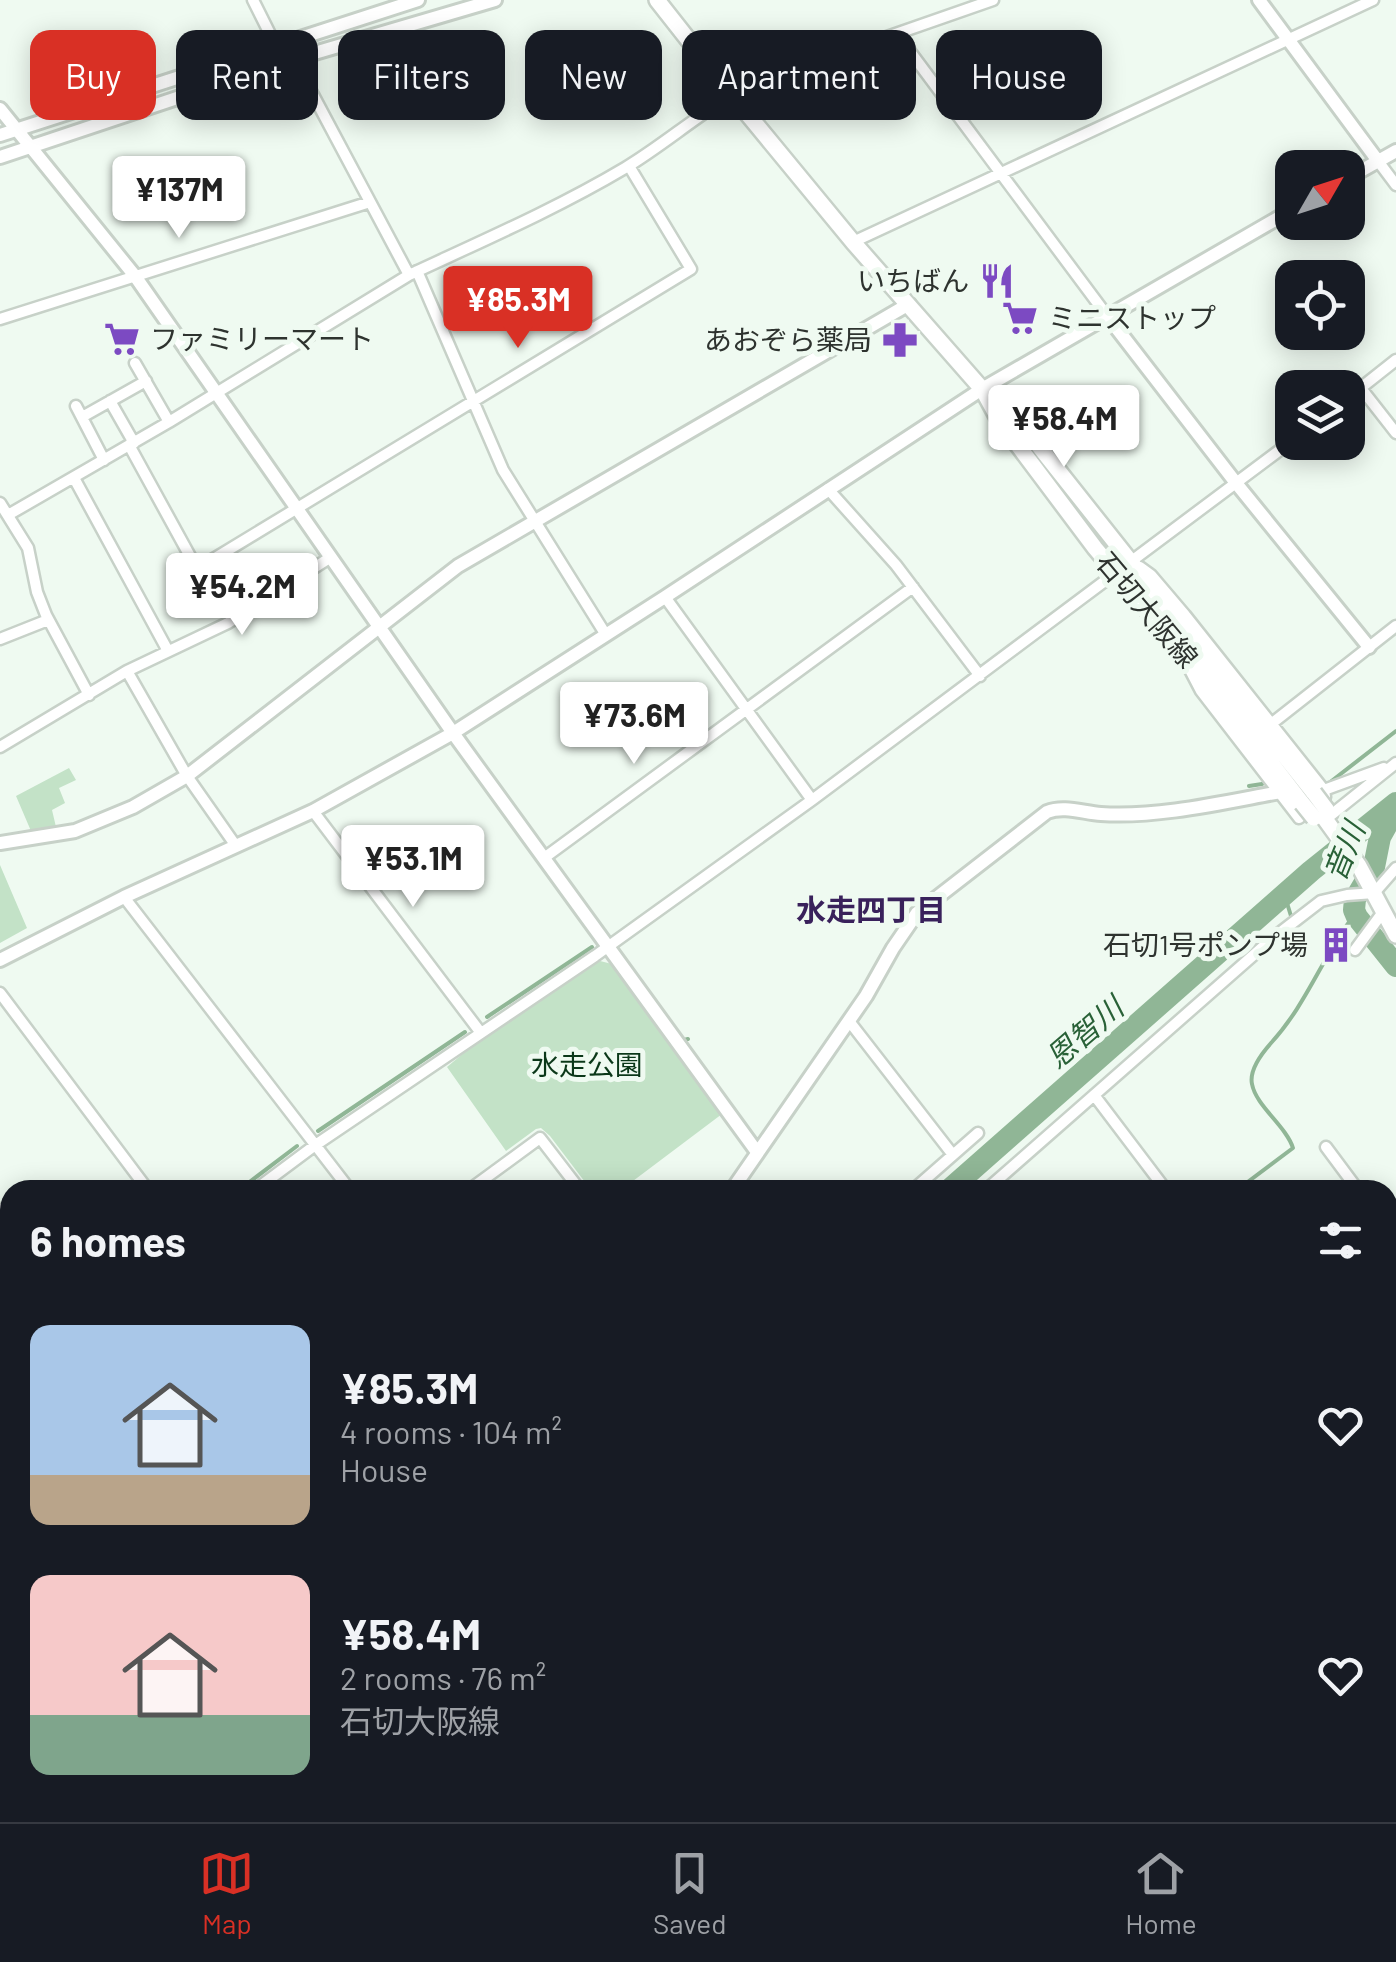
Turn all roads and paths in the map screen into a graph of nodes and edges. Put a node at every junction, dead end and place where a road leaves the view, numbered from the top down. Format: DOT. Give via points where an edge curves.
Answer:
graph roads {
  1 [pos="252,0"];
  2 [pos="418,0"];
  3 [pos="495,0"];
  4 [pos="657,0"];
  5 [pos="993,0"];
  6 [pos="1258,0"];
  7 [pos="1373,0"];
  8 [pos="268,30"];
  9 [pos="907,30"];
  10 [pos="318,32"];
  11 [pos="682,32"];
  12 [pos="1289,40"];
  13 [pos="318,52"];
  14 [pos="916,61"];
  15 [pos="176,78"];
  16 [pos="176,98"];
  17 [pos="318,104"];
  18 [pos="0,110"];
  19 [pos="693,120"];
  20 [pos="752,120"];
  21 [pos="17,130"];
  22 [pos="0,135"];
  23 [pos="31,147"];
  24 [pos="1396,150"];
  25 [pos="0,157"];
  26 [pos="1378,161"];
  27 [pos="628,166"];
  28 [pos="1365,168"];
  29 [pos="1000,174"];
  30 [pos="1396,185"];
  31 [pos="370,202"];
  32 [pos="1275,220"];
  33 [pos="853,242"];
  34 [pos="413,273"];
  35 [pos="136,276"];
  36 [pos="909,304"];
  37 [pos="1108,317"];
  38 [pos="0,319"];
  39 [pos="1396,360"];
  40 [pos="135,362"];
  41 [pos="146,381"];
  42 [pos="1365,383"];
  43 [pos="982,389"];
  44 [pos="217,392"];
  45 [pos="1365,394"];
  46 [pos="110,401"];
  47 [pos="472,403"];
  48 [pos="169,422"];
  49 [pos="1396,434"];
  50 [pos="132,444"];
  51 [pos="1275,453"];
  52 [pos="104,460"];
  53 [pos="74,478"];
  54 [pos="1236,483"];
  55 [pos="828,490"];
  56 [pos="0,502"];
  57 [pos="298,509"];
  58 [pos="8,514"];
  59 [pos="536,523"];
  60 [pos="331,557"];
  61 [pos="1131,560"];
  62 [pos="1116,572"];
  63 [pos="912,587"];
  64 [pos="665,597"];
  65 [pos="48,620"];
  66 [pos="1396,626"];
  67 [pos="380,628"];
  68 [pos="606,635"];
  69 [pos="0,640"];
  70 [pos="1369,647"];
  71 [pos="1178,648"];
  72 [pos="168,651"];
  73 [pos="127,671"];
  74 [pos="980,676"];
  75 [pos="89,694"];
  76 [pos="748,708"];
  77 [pos="1272,724"];
  78 [pos="452,733"];
  79 [pos="0,747"];
  80 [pos="1394,764"];
  81 [pos="187,776"];
  82 [pos="1280,792"];
  83 [pos="1314,796"];
  84 [pos="812,800"];
  85 [pos="313,810"];
  86 [pos="1324,818"];
  87 [pos="0,844"];
  88 [pos="236,846"];
  89 [pos="544,858"];
  90 [pos="1396,868"];
  91 [pos="1374,893"];
  92 [pos="124,897"];
  93 [pos="1378,917"];
  94 [pos="1396,935"];
  95 [pos="608,946"];
  96 [pos="1355,950"];
  97 [pos="1,959"];
  98 [pos="0,994"];
  99 [pos="849,1020"];
  100 [pos="481,1033"];
  101 [pos="1094,1095"];
  102 [pos="978,1133"];
  103 [pos="314,1146"];
  104 [pos="1326,1147"];
  105 [pos="757,1152"];
  106 [pos="952,1155"];
  107 [pos="140,1180"];
  108 [pos="268,1180"];
  109 [pos="342,1180"];
  110 [pos="483,1180"];
  111 [pos="572,1180"];
  112 [pos="739,1180"];
  113 [pos="924,1180"];
  114 [pos="997,1180"];
  115 [pos="1158,1180"];
  116 [pos="1351,1180"];
  1 -- 8 [label="street"];
  2 -- 10 [label="street"];
  3 -- 13 [label="street"];
  4 -- 11 [label="main road, 石切大阪線"];
  5 -- 9 [label="street"];
  6 -- 12 [label="street"];
  7 -- 12 [label="street"];
  12 -- 26 [label="street"];
  12 -- 29 [label="street"];
  14 -- 29 [label="street"];
  15 -- 21 [label="street"];
  16 -- 23 [label="street"];
  17 -- 31 [label="street"];
  18 -- 21 [label="street"];
  19 -- 27 [label="street"];
  20 -- 33 [label="main road, 石切大阪線"];
  21 -- 22 [label="street"];
  21 -- 23 [label="street"];
  23 -- 25 [label="street"];
  23 -- 35 [label="street"];
  24 -- 26 [label="street"];
  26 -- 28 [label="street"];
  26 -- 30 [label="street"];
  27 -- 34 [label="street" via="532,220"];
  27 -- 47 [label="street" via="691,269"];
  29 -- 33 [label="street"];
  29 -- 37 [label="street"];
  31 -- 34 [label="street"];
  31 -- 35 [label="street"];
  32 -- 37 [label="street"];
  33 -- 36 [label="main road, 石切大阪線"];
  34 -- 44 [label="street"];
  34 -- 47 [label="street"];
  35 -- 38 [label="street"];
  35 -- 44 [label="street"];
  36 -- 43 [label="main road, 石切大阪線"];
  36 -- 59 [label="street"];
  37 -- 43 [label="street"];
  37 -- 54 [label="street"];
  39 -- 42 [label="street"];
  40 -- 41 [label="street"];
  41 -- 46 [label="street"];
  41 -- 48 [label="street"];
  43 -- 55 [label="street"];
  43 -- 61 [label="main road, 石切大阪線" via="1011,411"];
  43 -- 62 [label="main road, 石切大阪線"];
  44 -- 48 [label="street"];
  44 -- 57 [label="street"];
  45 -- 49 [label="street"];
  46 -- 50 [label="street"];
  46 -- 52 [label="street" via="79,411"];
  47 -- 57 [label="street"];
  47 -- 59 [label="street"];
  48 -- 50 [label="street"];
  50 -- 52 [label="street"];
  50 -- 57 [label="street" via="197,569"];
  51 -- 54 [label="street"];
  52 -- 53 [label="street"];
  53 -- 58 [label="street"];
  53 -- 72 [label="street"];
  54 -- 61 [label="street"];
  54 -- 70 [label="street"];
  55 -- 63 [label="street"];
  55 -- 64 [label="street"];
  56 -- 58 [label="street"];
  57 -- 60 [label="street"];
  58 -- 65 [label="street" via="28,548"];
  59 -- 67 [label="street" via="458,566"];
  59 -- 68 [label="street"];
  60 -- 67 [label="street"];
  60 -- 72 [label="street" via="228,623"];
  61 -- 62 [label="street"];
  61 -- 77 [label="street" via="1151,574"];
  61 -- 83 [label="main road, 石切大阪線"];
  62 -- 71 [label="main road, 石切大阪線"];
  62 -- 74 [label="street"];
  63 -- 74 [label="street"];
  63 -- 76 [label="street"];
  64 -- 68 [label="street"];
  64 -- 76 [label="street"];
  65 -- 69 [label="street"];
  65 -- 75 [label="street"];
  66 -- 70 [label="street"];
  67 -- 78 [label="street"];
  67 -- 81 [label="street"];
  68 -- 78 [label="street"];
  70 -- 77 [label="street"];
  71 -- 82 [label="street" via="1201,691"];
  71 -- 83 [label="main road, 石切大阪線"];
  72 -- 73 [label="street"];
  73 -- 75 [label="street"];
  73 -- 81 [label="street"];
  74 -- 84 [label="street"];
  75 -- 79 [label="street"];
  76 -- 84 [label="street"];
  76 -- 89 [label="street"];
  77 -- 83 [label="street"];
  78 -- 85 [label="street"];
  78 -- 89 [label="street"];
  80 -- 83 [label="street"];
  80 -- 86 [label="street"];
  81 -- 87 [label="street" via="75,831"];
  81 -- 88 [label="street"];
  82 -- 83 [label="street" via="1299,818 1325,797"];
  82 -- 99 [label="street" via="1132,814 1051,810 917,913"];
  83 -- 86 [label="main road, 石切大阪線, bridge"];
  84 -- 95 [label="street"];
  85 -- 88 [label="street"];
  85 -- 100 [label="street"];
  86 -- 91 [label="main road, 石切大阪線"];
  88 -- 92 [label="street"];
  89 -- 95 [label="street"];
  90 -- 91 [label="street"];
  91 -- 93 [label="main road, 石切大阪線"];
  91 -- 101 [label="street" via="1321,901"];
  92 -- 97 [label="street"];
  92 -- 103 [label="street"];
  93 -- 94 [label="main road, 石切大阪線"];
  93 -- 96 [label="street"];
  95 -- 100 [label="street"];
  95 -- 105 [label="street"];
  98 -- 107 [label="street"];
  99 -- 105 [label="street"];
  99 -- 106 [label="street"];
  100 -- 103 [label="street"];
  101 -- 114 [label="street"];
  101 -- 115 [label="street"];
  102 -- 106 [label="street"];
  103 -- 108 [label="street"];
  103 -- 109 [label="street"];
  104 -- 116 [label="street"];
  105 -- 112 [label="street"];
  106 -- 113 [label="street"];
  110 -- 111 [label="street" via="540,1138"];
}
